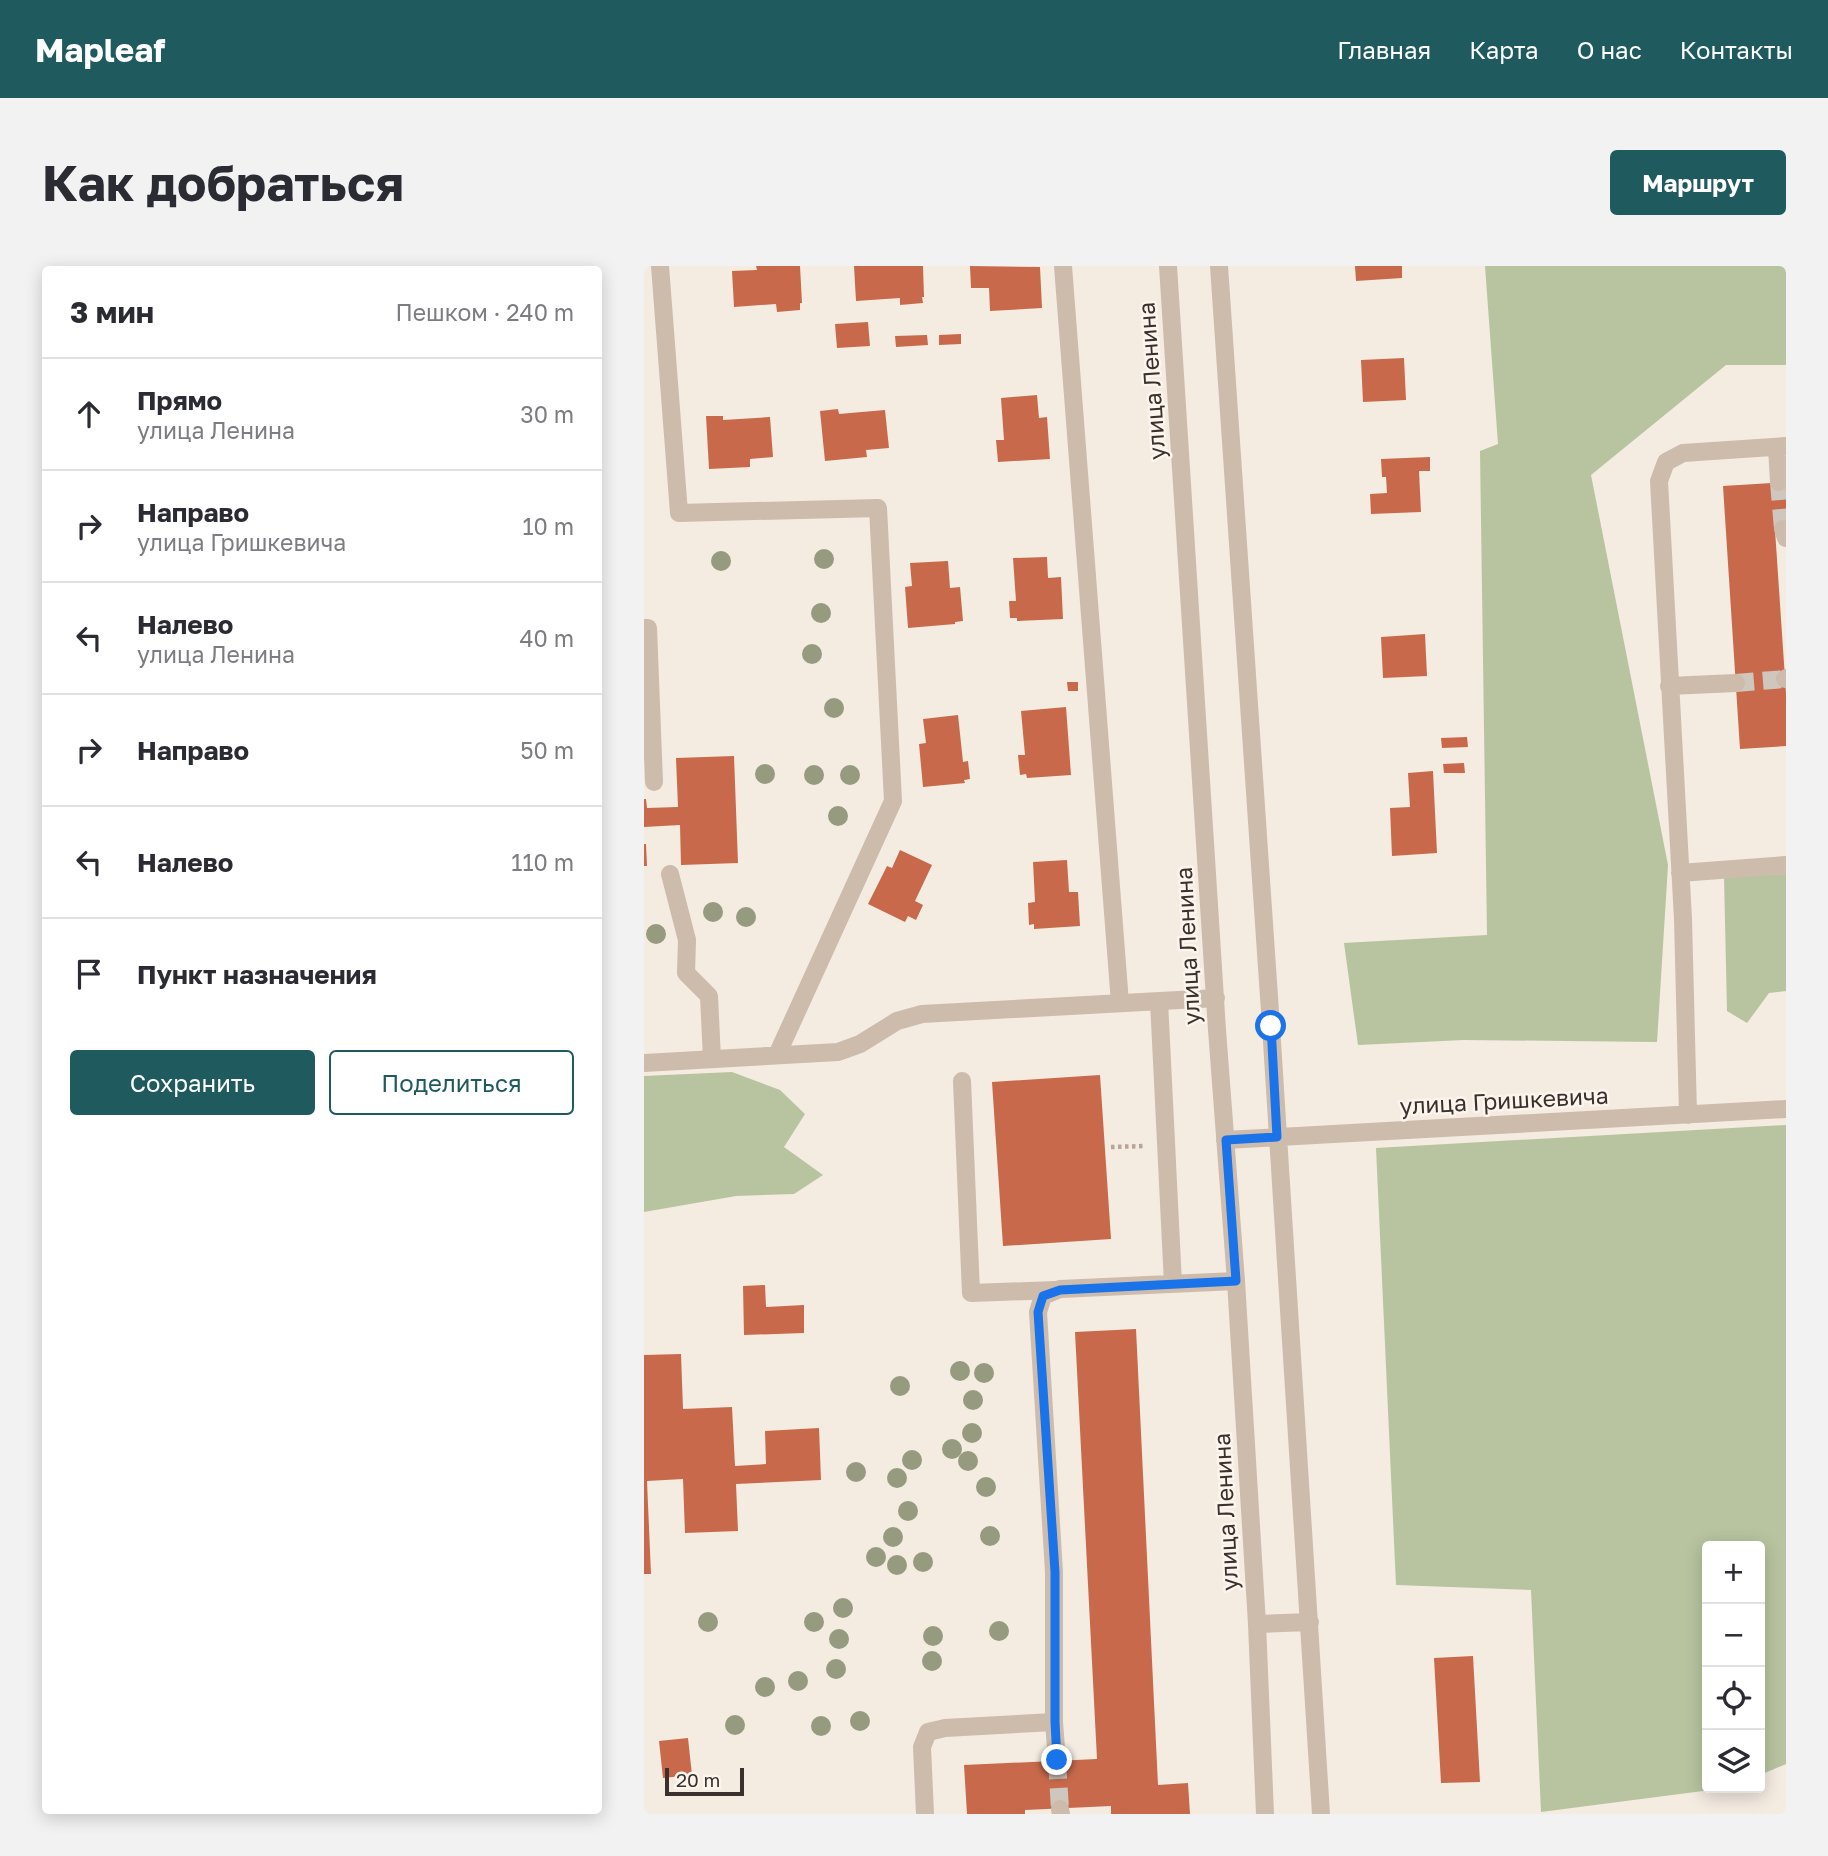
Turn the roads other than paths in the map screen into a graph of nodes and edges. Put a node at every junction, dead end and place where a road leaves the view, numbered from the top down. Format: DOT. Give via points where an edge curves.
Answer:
graph roads {
  1 [pos="660,266"];
  2 [pos="1063,266"];
  3 [pos="1168,266"];
  4 [pos="1219,266"];
  5 [pos="1781,446"];
  6 [pos="1779,482"];
  7 [pos="644,628"];
  8 [pos="1736,682"];
  9 [pos="1669,686"];
  10 [pos="654,782"];
  11 [pos="1786,865"];
  12 [pos="1680,873"];
  13 [pos="670,874"];
  14 [pos="1216,998"];
  15 [pos="1159,1001"];
  16 [pos="1120,1003"];
  17 [pos="777,1055"];
  18 [pos="712,1059"];
  19 [pos="644,1063"];
  20 [pos="962,1081"];
  21 [pos="1786,1109"];
  22 [pos="1688,1115"];
  23 [pos="1277,1137"];
  24 [pos="1226,1140"];
  25 [pos="1236,1281"];
  26 [pos="1173,1284"];
  27 [pos="1060,1290"];
  28 [pos="1310,1622"];
  29 [pos="1257,1624"];
  30 [pos="1055,1722"];
  31 [pos="1057,1760"];
  32 [pos="925,1814"];
  33 [pos="1265,1814"];
  34 [pos="1321,1814"];
  1 -- 17 [label="street" via="679,513 878,508 893,801"];
  2 -- 16 [label="street"];
  3 -- 14 [label="street, улица Ленина"];
  4 -- 23 [label="street"];
  5 -- 6 [label="street"];
  5 -- 9 [label="street" via="1683,453 1666,462 1659,481"];
  7 -- 10 [label="street" via="648,628"];
  8 -- 9 [label="street"];
  9 -- 12 [label="street"];
  11 -- 12 [label="street"];
  12 -- 22 [label="street"];
  13 -- 18 [label="street" via="687,940 686,973 709,996"];
  14 -- 15 [label="street"];
  14 -- 24 [label="street, улица Ленина"];
  15 -- 16 [label="street"];
  15 -- 26 [label="street"];
  16 -- 17 [label="street" via="922,1014 897,1021 838,1052"];
  17 -- 18 [label="street"];
  18 -- 19 [label="street"];
  20 -- 27 [label="street" via="971,1293"];
  21 -- 22 [label="street, улица Гришкевича"];
  22 -- 23 [label="street, улица Гришкевича"];
  23 -- 24 [label="street, улица Гришкевича"];
  23 -- 28 [label="street"];
  24 -- 25 [label="street, улица Ленина"];
  25 -- 26 [label="street"];
  25 -- 29 [label="street, улица Ленина"];
  26 -- 27 [label="street"];
  27 -- 30 [label="street" via="1043,1296 1038,1312 1055,1572"];
  28 -- 29 [label="street"];
  28 -- 34 [label="street"];
  29 -- 33 [label="street, улица Ленина"];
  30 -- 31 [label="street"];
  30 -- 32 [label="street" via="928,1732 922,1747"];
}
